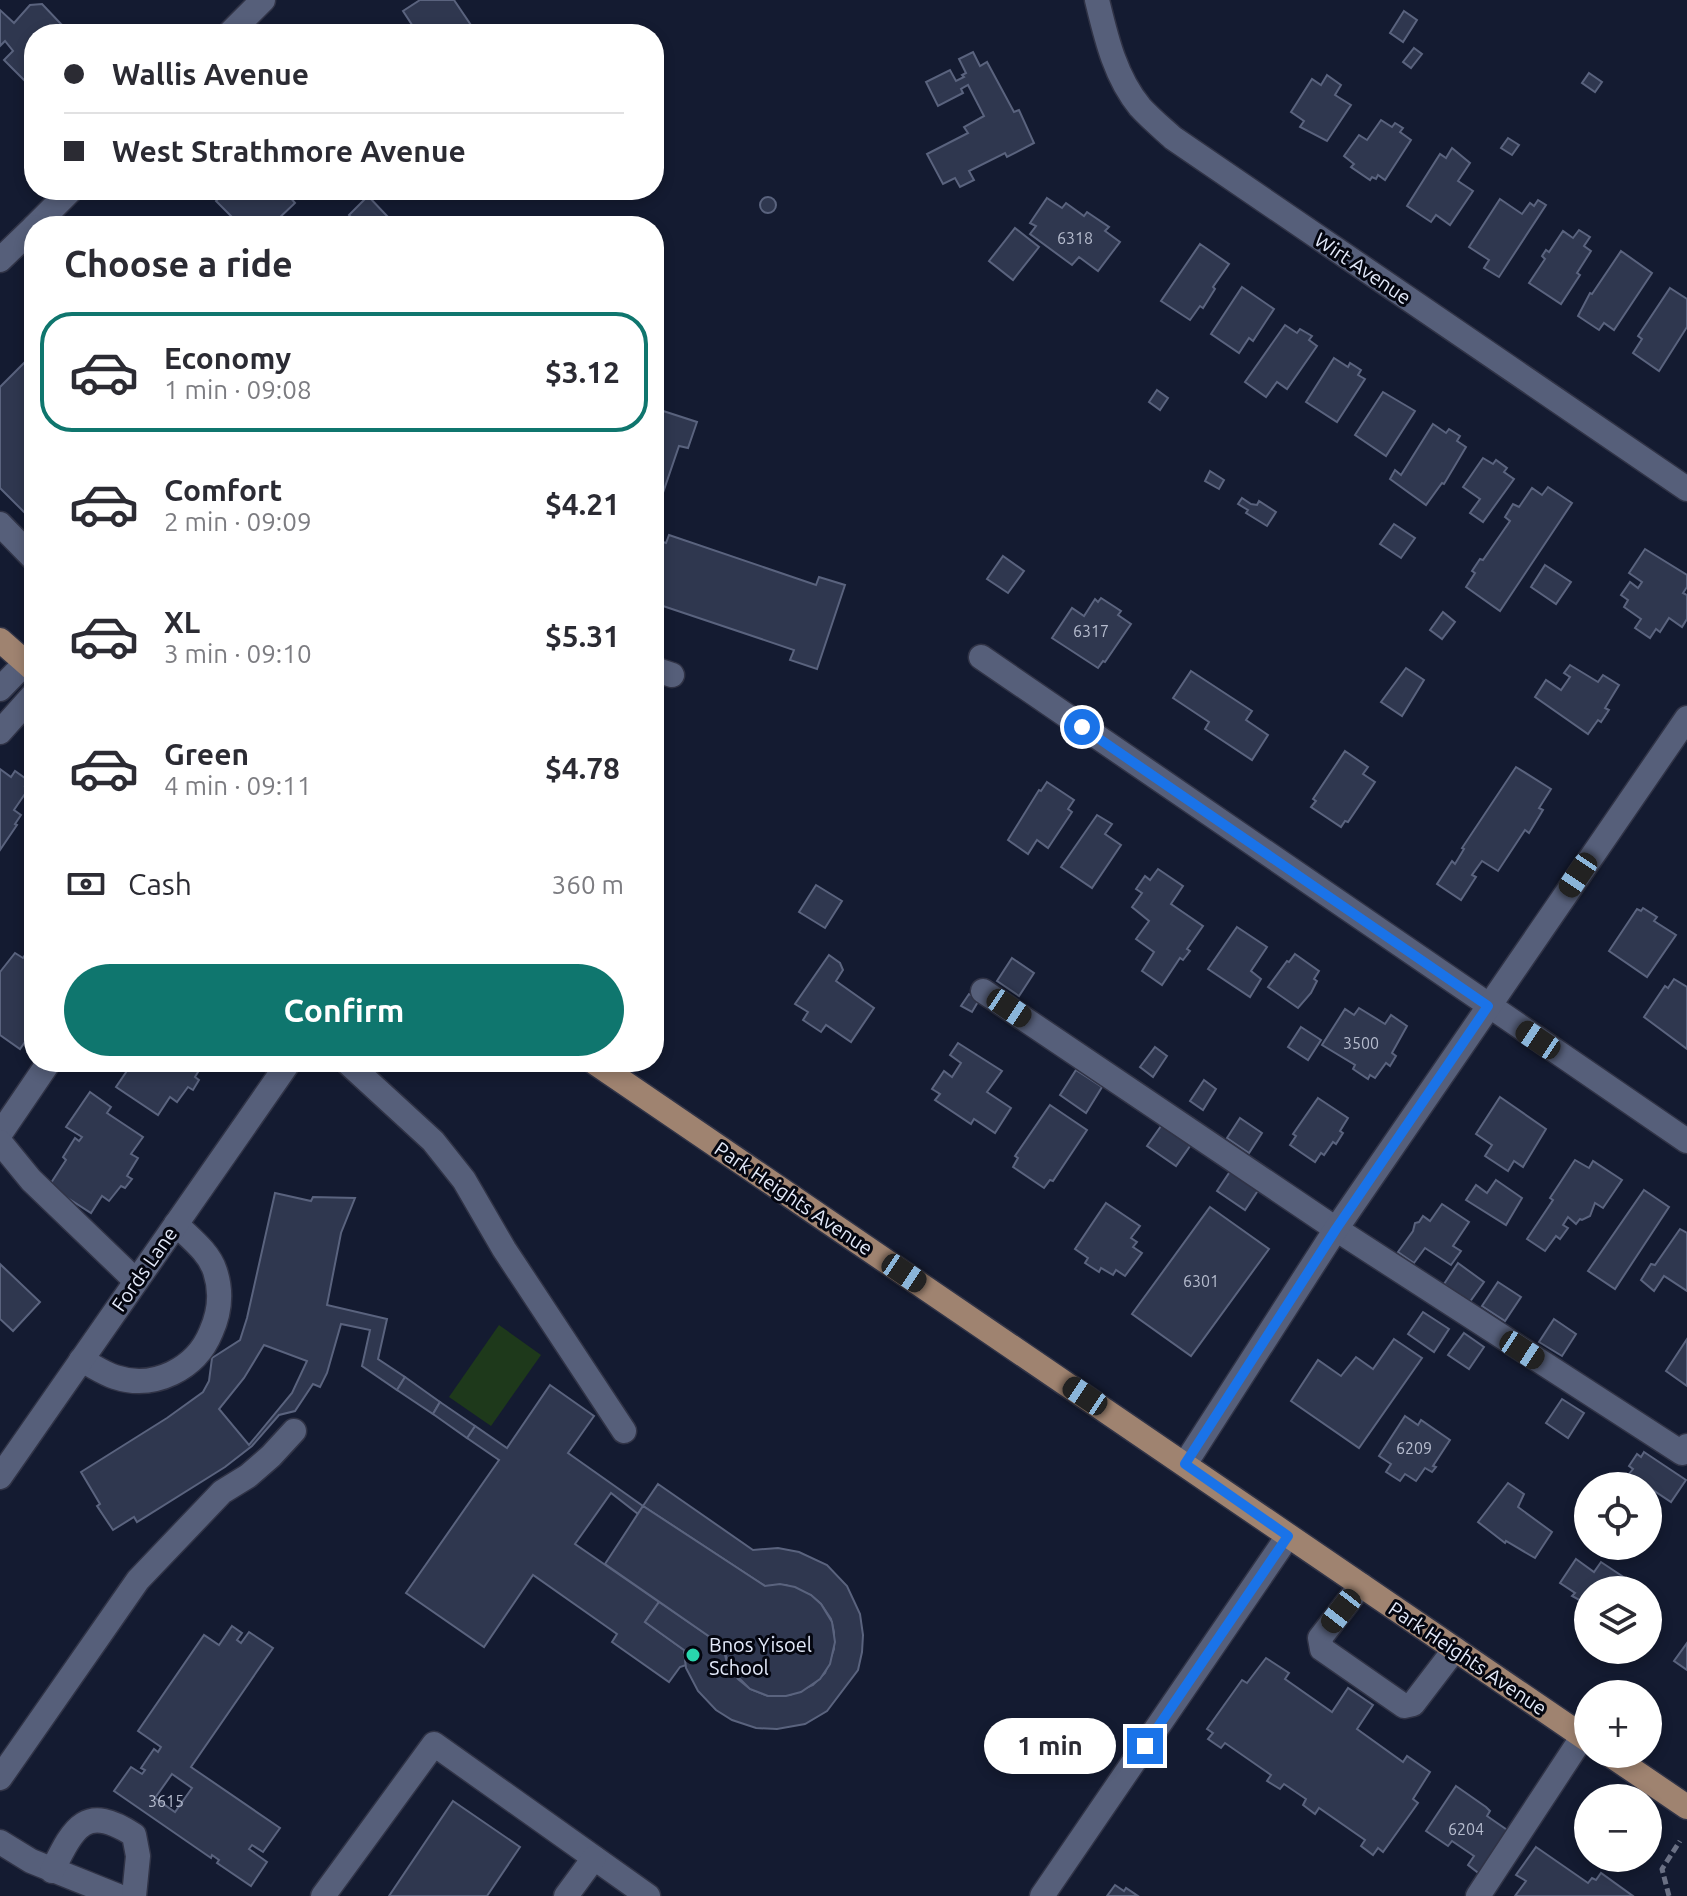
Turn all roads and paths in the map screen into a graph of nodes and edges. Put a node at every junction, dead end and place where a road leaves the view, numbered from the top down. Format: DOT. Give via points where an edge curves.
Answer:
graph roads {
  1 [pos="263,0"];
  2 [pos="1097,0"];
  3 [pos="239,24"];
  4 [pos="61,200"];
  5 [pos="44,216"];
  6 [pos="24,234"];
  7 [pos="3,252"];
  8 [pos="1687,489"];
  9 [pos="0,524"];
  10 [pos="24,549"];
  11 [pos="0,640"];
  12 [pos="24,657"];
  13 [pos="981,657"];
  14 [pos="24,668"];
  15 [pos="0,689"];
  16 [pos="24,705"];
  17 [pos="1687,718"];
  18 [pos="0,732"];
  19 [pos="983,991"];
  20 [pos="1488,1006"];
  21 [pos="42,1072"];
  22 [pos="282,1072"];
  23 [pos="358,1072"];
  24 [pos="609,1072"];
  25 [pos="0,1134"];
  26 [pos="1687,1141"];
  27 [pos="0,1142"];
  28 [pos="176,1224"];
  29 [pos="1336,1229"];
  30 [pos="136,1281"];
  31 [pos="81,1360"];
  32 [pos="294,1431"];
  33 [pos="624,1431"];
  34 [pos="1687,1446"];
  35 [pos="1185,1464"];
  36 [pos="0,1477"];
  37 [pos="1288,1536"];
  38 [pos="1361,1585"];
  39 [pos="1455,1649"];
  40 [pos="1574,1730"];
  41 [pos="1574,1754"];
  42 [pos="1630,1768"];
  43 [pos="0,1778"];
  44 [pos="1687,1807"];
  45 [pos="1680,1841"];
  46 [pos="0,1842"];
  47 [pos="594,1858"];
  48 [pos="52,1871"];
  49 [pos="118,1896"];
  50 [pos="134,1896"];
  51 [pos="323,1896"];
  52 [pos="566,1896"];
  53 [pos="648,1896"];
  54 [pos="1042,1896"];
  55 [pos="1478,1896"];
  56 [pos="1669,1896"];
  1 -- 3 [label="street"];
  2 -- 8 [label="street, Wirt Avenue" via="1123,80 1140,107 1173,138"];
  4 -- 5 [label="street"];
  6 -- 7 [label="street"];
  9 -- 10 [label="street"];
  11 -- 12 [label="main road"];
  13 -- 20 [label="street"];
  14 -- 15 [label="street"];
  16 -- 18 [label="street"];
  17 -- 20 [label="street"];
  19 -- 29 [label="street"];
  20 -- 26 [label="street"];
  20 -- 29 [label="street"];
  21 -- 25 [label="street"];
  22 -- 28 [label="street, Fords Lane"];
  23 -- 33 [label="street" via="433,1141 464,1180"];
  24 -- 35 [label="main road, Park Heights Avenue"];
  27 -- 30 [label="street" via="31,1180"];
  28 -- 30 [label="street, Fords Lane"];
  28 -- 31 [label="street" via="205,1253 220,1289 205,1346 192,1362 155,1379 116,1377"];
  29 -- 34 [label="street" via="1682,1453"];
  29 -- 35 [label="street"];
  30 -- 31 [label="street, Fords Lane"];
  31 -- 36 [label="street, Fords Lane"];
  32 -- 43 [label="street" via="248,1476 222,1492 138,1580"];
  35 -- 37 [label="main road, Park Heights Avenue"];
  37 -- 38 [label="main road, Park Heights Avenue"];
  37 -- 54 [label="street"];
  38 -- 39 [label="main road, Park Heights Avenue"];
  38 -- 39 [label="street" via="1320,1638 1322,1649 1404,1706 1413,1704"];
  39 -- 40 [label="main road, Park Heights Avenue"];
  41 -- 55 [label="street"];
  42 -- 44 [label="main road"];
  45 -- 56 [label="path" via="1662,1869"];
  46 -- 48 [label="street"];
  47 -- 51 [label="street" via="434,1744"];
  47 -- 52 [label="street"];
  47 -- 53 [label="street"];
  48 -- 49 [label="street"];
  48 -- 50 [label="street" via="76,1827 102,1819 134,1835"];
}
